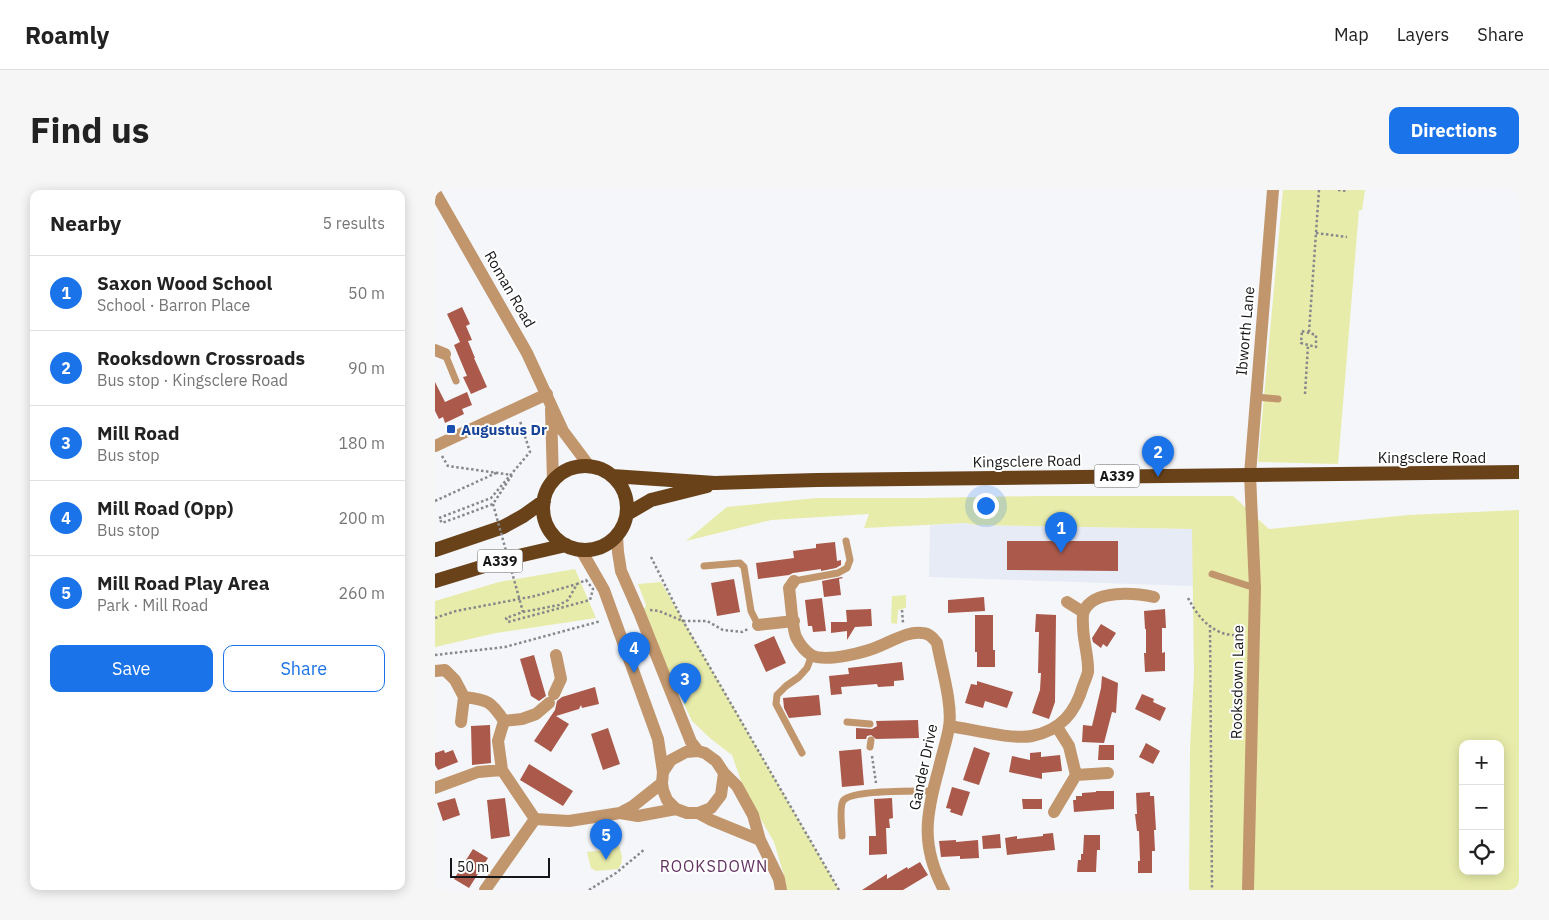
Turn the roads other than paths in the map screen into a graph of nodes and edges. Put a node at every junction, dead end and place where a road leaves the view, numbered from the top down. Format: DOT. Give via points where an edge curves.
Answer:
graph roads {
  1 [pos="1273,190"];
  2 [pos="435,192"];
  3 [pos="440,352"];
  4 [pos="456,381"];
  5 [pos="1256,397"];
  6 [pos="1278,399"];
  7 [pos="549,400"];
  8 [pos="435,446"];
  9 [pos="590,467"];
  10 [pos="1519,472"];
  11 [pos="1250,474"];
  12 [pos="612,476"];
  13 [pos="553,482"];
  14 [pos="715,483"];
  15 [pos="544,501"];
  16 [pos="627,514"];
  17 [pos="617,536"];
  18 [pos="846,541"];
  19 [pos="566,546"];
  20 [pos="435,550"];
  21 [pos="581,550"];
  22 [pos="704,566"];
  23 [pos="1212,574"];
  24 [pos="435,581"];
  25 [pos="794,581"];
  26 [pos="1255,588"];
  27 [pos="1154,597"];
  28 [pos="1067,602"];
  29 [pos="1083,612"];
  30 [pos="794,621"];
  31 [pos="758,625"];
  32 [pos="556,655"];
  33 [pos="812,655"];
  34 [pos="435,672"];
  35 [pos="464,697"];
  36 [pos="504,721"];
  37 [pos="461,722"];
  38 [pos="847,722"];
  39 [pos="870,724"];
  40 [pos="949,726"];
  41 [pos="1057,727"];
  42 [pos="698,751"];
  43 [pos="802,753"];
  44 [pos="502,770"];
  45 [pos="724,773"];
  46 [pos="1108,773"];
  47 [pos="1076,775"];
  48 [pos="663,777"];
  49 [pos="435,788"];
  50 [pos="932,791"];
  51 [pos="676,808"];
  52 [pos="1054,812"];
  53 [pos="698,813"];
  54 [pos="620,814"];
  55 [pos="535,819"];
  56 [pos="842,836"];
  57 [pos="760,840"];
  58 [pos="485,890"];
  59 [pos="781,890"];
  60 [pos="944,890"];
  61 [pos="1248,890"];
  1 -- 5 [label="street, Ibworth Lane"];
  2 -- 7 [label="street, Roman Road" via="527,352"];
  3 -- 4 [label="lane"];
  5 -- 6 [label="lane"];
  5 -- 11 [label="street, Ibworth Lane"];
  7 -- 8 [label="street"];
  7 -- 9 [label="street, Roman Road" via="563,431"];
  7 -- 13 [label="street, Roman Road"];
  9 -- 12 [label="highway"];
  9 -- 13 [label="highway" via="570,470"];
  10 -- 11 [label="highway, Kingsclere Road / A339"];
  11 -- 14 [label="highway, Kingsclere Road / A339"];
  11 -- 26 [label="street, Rooksdown Lane"];
  12 -- 14 [label="highway, Kingsclere Road / A339"];
  12 -- 16 [label="highway" via="624,493"];
  13 -- 15 [label="highway"];
  14 -- 16 [label="highway, Kingsclere Road / A339" via="651,500"];
  15 -- 19 [label="highway" via="548,527"];
  15 -- 20 [label="highway, A339" via="503,527"];
  16 -- 17 [label="highway"];
  17 -- 21 [label="highway" via="595,549"];
  17 -- 42 [label="street" via="621,571 691,742"];
  18 -- 25 [label="lane" via="850,560 847,568 838,573"];
  19 -- 21 [label="highway"];
  19 -- 24 [label="highway, A339" via="514,557"];
  21 -- 48 [label="street" via="604,590 658,739"];
  22 -- 31 [label="lane" via="740,563 744,567 751,611"];
  23 -- 26 [label="lane"];
  25 -- 30 [label="street" via="789,588"];
  26 -- 61 [label="street, Rooksdown Lane"];
  27 -- 29 [label="street" via="1138,590 1119,594 1091,602"];
  28 -- 29 [label="street"];
  29 -- 41 [label="street" via="1088,671 1078,702"];
  30 -- 31 [label="street"];
  30 -- 33 [label="street" via="796,636"];
  32 -- 36 [label="street" via="561,679 551,698 537,714"];
  33 -- 40 [label="street, Gander Drive" via="848,656 905,635 922,632 932,636 937,643 950,709"];
  33 -- 43 [label="lane" via="807,668 777,695 775,704"];
  34 -- 35 [label="street" via="445,670"];
  35 -- 36 [label="street" via="484,700 494,706"];
  35 -- 37 [label="street"];
  36 -- 44 [label="street" via="498,741"];
  38 -- 39 [label="lane"];
  40 -- 41 [label="street" via="1011,736 1031,736"];
  40 -- 50 [label="street, Gander Drive"];
  41 -- 47 [label="street" via="1069,746"];
  42 -- 45 [label="street" via="716,761"];
  42 -- 48 [label="street" via="676,756"];
  44 -- 49 [label="street" via="478,772"];
  44 -- 55 [label="street"];
  45 -- 53 [label="street" via="721,795 711,808"];
  45 -- 57 [label="street" via="737,786 753,815"];
  46 -- 47 [label="street"];
  47 -- 52 [label="street"];
  48 -- 51 [label="street" via="667,800"];
  48 -- 54 [label="street"];
  50 -- 56 [label="lane" via="851,795 841,807"];
  50 -- 60 [label="street, Gander Drive" via="927,814 927,838 931,862"];
  51 -- 53 [label="street"];
  51 -- 54 [label="street" via="637,816"];
  53 -- 57 [label="street"];
  54 -- 55 [label="street" via="569,821"];
  55 -- 58 [label="street"];
  57 -- 59 [label="street"];
}
